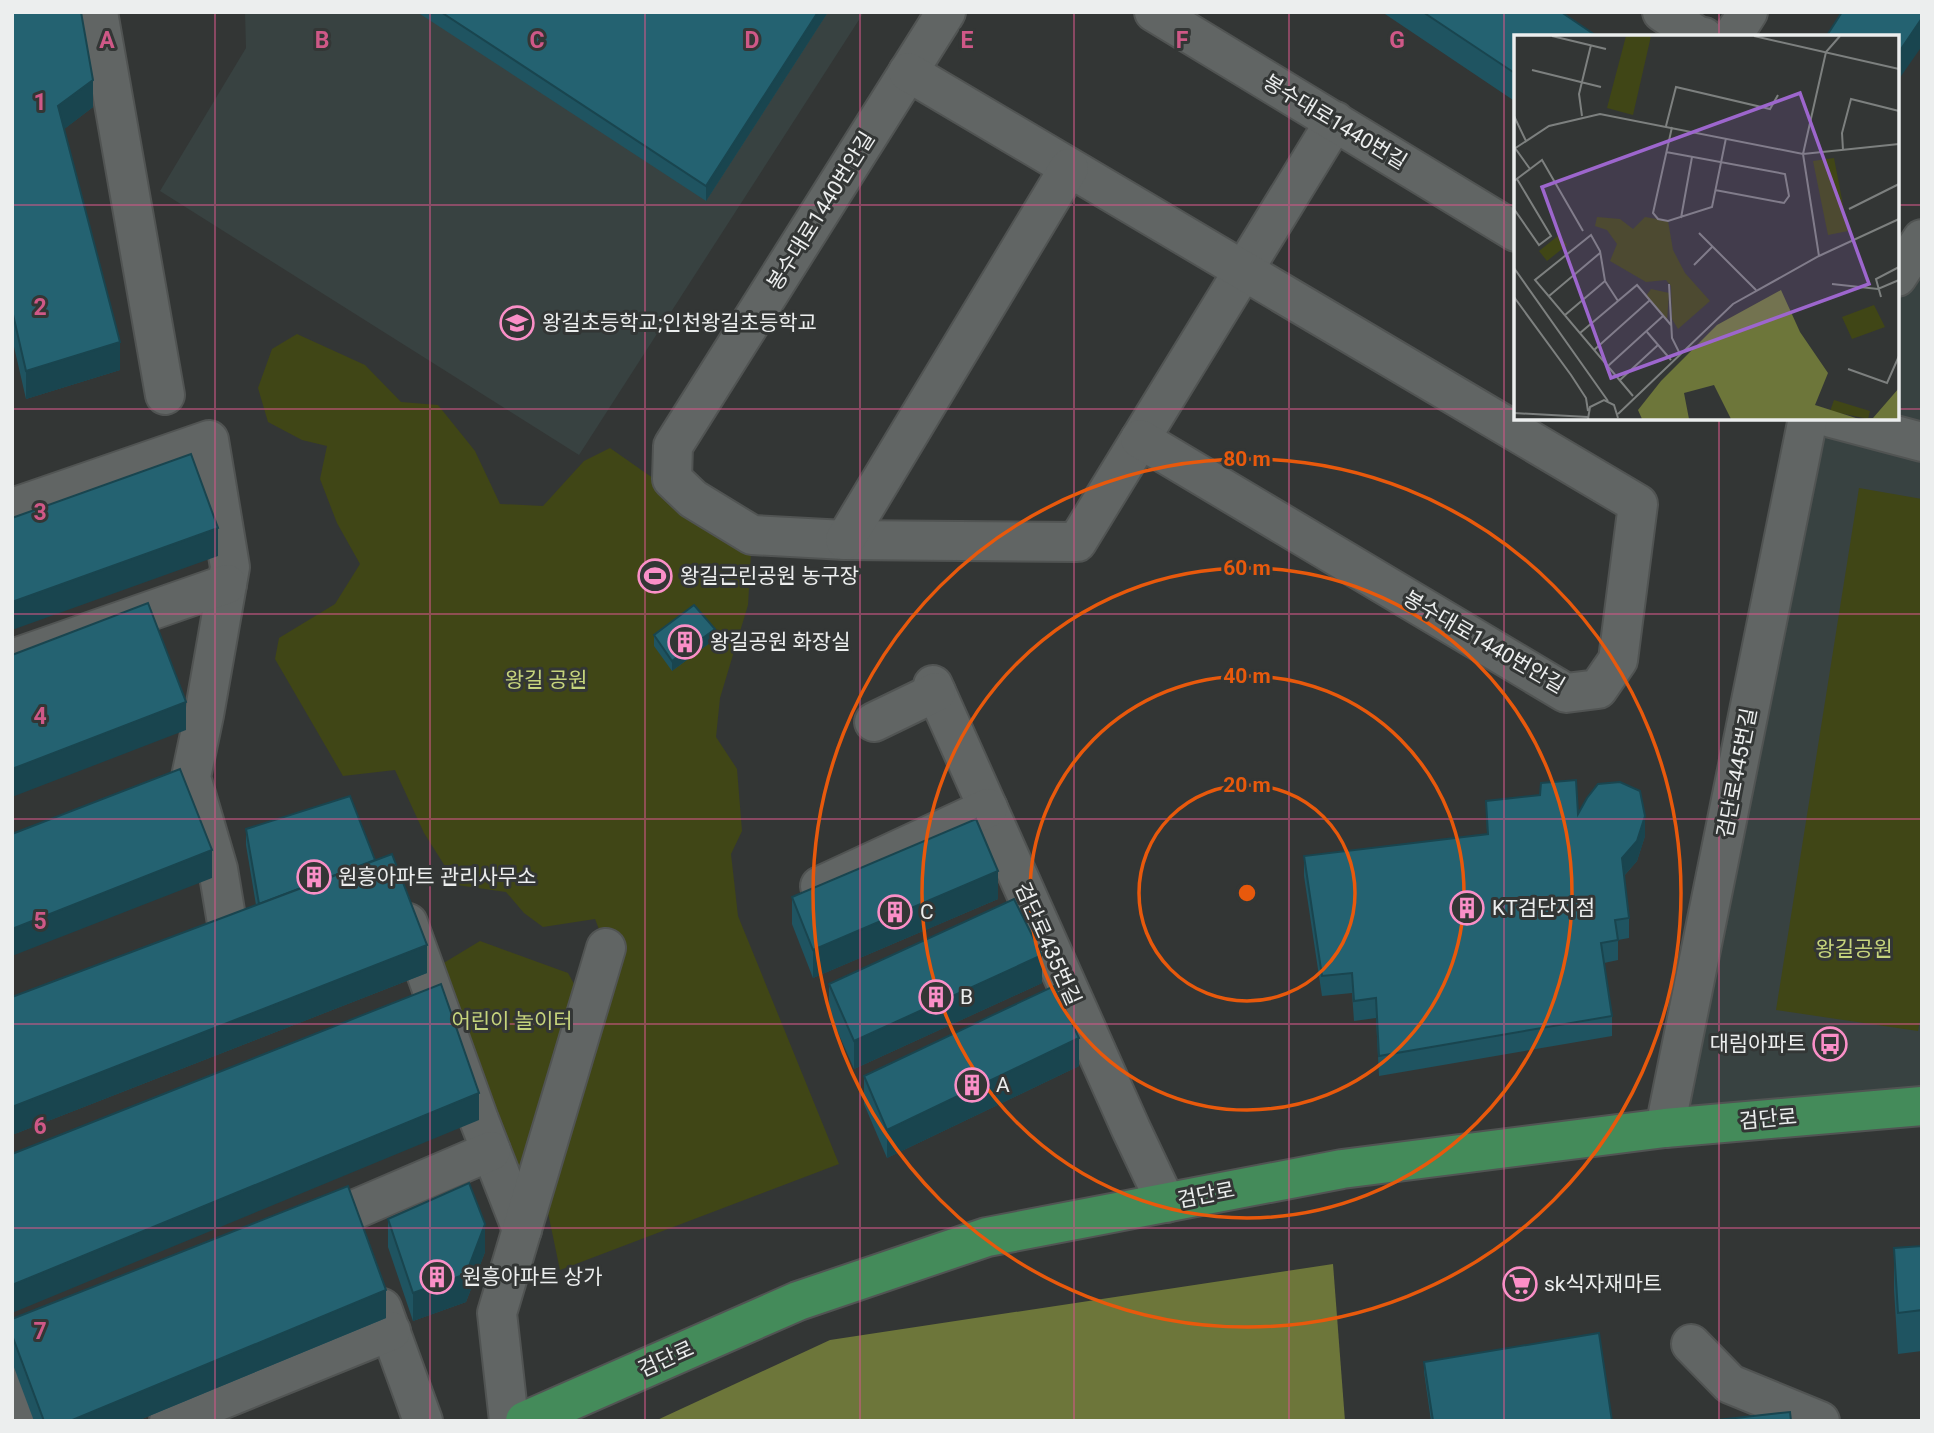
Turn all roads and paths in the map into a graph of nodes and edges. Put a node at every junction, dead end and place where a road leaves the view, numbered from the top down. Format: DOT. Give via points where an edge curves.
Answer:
graph roads {
  1 [pos="98,12"];
  2 [pos="946,12"];
  3 [pos="1154,12"];
  4 [pos="1662,12"];
  5 [pos="1748,12"];
  6 [pos="1696,35"];
  7 [pos="1733,35"];
  8 [pos="908,72"];
  9 [pos="1335,121"];
  10 [pos="1069,168"];
  11 [pos="1514,231"];
  12 [pos="1922,239"];
  13 [pos="1243,271"];
  14 [pos="1899,274"];
  15 [pos="165,395"];
  16 [pos="1808,420"];
  17 [pos="1839,420"];
  18 [pos="1140,439"];
  19 [pos="1922,442"];
  20 [pos="12,508"];
  21 [pos="845,540"];
  22 [pos="227,584"];
  23 [pos="12,659"];
  24 [pos="874,722"];
  25 [pos="988,808"];
  26 [pos="820,886"];
  27 [pos="397,894"];
  28 [pos="231,941"];
  29 [pos="606,948"];
  30 [pos="1922,1106"];
  31 [pos="1665,1128"];
  32 [pos="491,1151"];
  33 [pos="1166,1203"];
  34 [pos="522,1230"];
  35 [pos="270,1244"];
  36 [pos="372,1279"];
  37 [pos="391,1331"];
  38 [pos="1691,1344"];
  39 [pos="21,1349"];
  40 [pos="34,1421"];
  41 [pos="169,1421"];
  42 [pos="423,1421"];
  43 [pos="509,1421"];
  44 [pos="525,1421"];
  45 [pos="1820,1421"];
  1 -- 15 [label="street"];
  2 -- 8 [label="street, 봉수대로1440번안길"];
  3 -- 9 [label="street, 봉수대로1440번길"];
  4 -- 6 [label="street"];
  5 -- 7 [label="street"];
  8 -- 10 [label="street, 봉수대로1440번안길"];
  8 -- 21 [label="street, 봉수대로1440번안길" via="673,446 672,478 692,499 752,535"];
  9 -- 11 [label="street, 봉수대로1440번길"];
  9 -- 13 [label="street, 봉수대로1440번안길"];
  10 -- 13 [label="street, 봉수대로1440번안길"];
  10 -- 21 [label="street"];
  12 -- 14 [label="street"];
  13 -- 18 [label="street, 봉수대로1440번안길"];
  13 -- 18 [label="street, 봉수대로1440번안길" via="1638,504 1618,660 1598,689 1566,694"];
  16 -- 31 [label="street, 검단로445번길"];
  17 -- 19 [label="street"];
  18 -- 21 [label="street, 봉수대로1440번안길" via="1077,542"];
  20 -- 22 [label="street" via="209,440 230,568"];
  22 -- 23 [label="street"];
  22 -- 28 [label="street" via="204,715 178,782 218,869"];
  24 -- 25 [label="street, 검단로435번길" via="934,689"];
  25 -- 26 [label="street"];
  25 -- 33 [label="street, 검단로435번길"];
  27 -- 32 [label="street" via="428,1017"];
  29 -- 34 [label="street"];
  30 -- 31 [label="main road, 검단로"];
  31 -- 33 [label="main road, 검단로" via="1342,1169"];
  32 -- 34 [label="street"];
  32 -- 35 [label="street" via="352,1227"];
  33 -- 44 [label="main road, 검단로" via="987,1237 798,1301"];
  34 -- 43 [label="street" via="497,1313"];
  36 -- 37 [label="street"];
  37 -- 41 [label="street"];
  37 -- 42 [label="street"];
  38 -- 45 [label="street" via="1730,1384"];
  39 -- 40 [label="street"];
}
